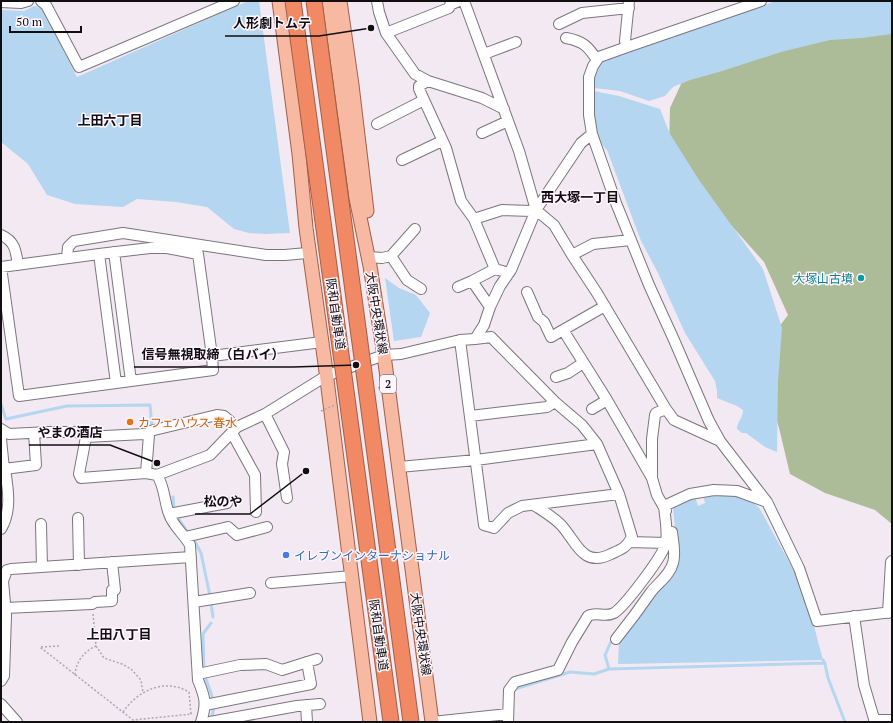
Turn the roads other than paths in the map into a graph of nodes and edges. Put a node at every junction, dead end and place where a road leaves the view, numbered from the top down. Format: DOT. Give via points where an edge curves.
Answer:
graph roads {
  1 [pos="28,1"];
  2 [pos="41,1"];
  3 [pos="234,1"];
  4 [pos="273,1"];
  5 [pos="279,1"];
  6 [pos="293,1"];
  7 [pos="314,1"];
  8 [pos="329,1"];
  9 [pos="340,1"];
  10 [pos="377,1"];
  11 [pos="459,1"];
  12 [pos="464,1"];
  13 [pos="761,1"];
  14 [pos="1,2"];
  15 [pos="629,5"];
  16 [pos="559,24"];
  17 [pos="386,33"];
  18 [pos="566,38"];
  19 [pos="516,42"];
  20 [pos="627,47"];
  21 [pos="484,54"];
  22 [pos="597,60"];
  23 [pos="428,81"];
  24 [pos="424,100"];
  25 [pos="504,109"];
  26 [pos="508,121"];
  27 [pos="377,124"];
  28 [pos="482,133"];
  29 [pos="592,134"];
  30 [pos="442,141"];
  31 [pos="402,160"];
  32 [pos="536,210"];
  33 [pos="474,219"];
  34 [pos="414,229"];
  35 [pos="1,235"];
  36 [pos="631,240"];
  37 [pos="114,252"];
  38 [pos="307,253"];
  39 [pos="99,254"];
  40 [pos="572,255"];
  41 [pos="391,256"];
  42 [pos="67,258"];
  43 [pos="370,261"];
  44 [pos="18,265"];
  45 [pos="495,269"];
  46 [pos="509,273"];
  47 [pos="312,274"];
  48 [pos="472,281"];
  49 [pos="458,287"];
  50 [pos="421,289"];
  51 [pos="527,292"];
  52 [pos="605,306"];
  53 [pos="490,307"];
  54 [pos="563,330"];
  55 [pos="475,339"];
  56 [pos="460,340"];
  57 [pos="322,342"];
  58 [pos="384,355"];
  59 [pos="212,356"];
  60 [pos="584,363"];
  61 [pos="326,376"];
  62 [pos="556,377"];
  63 [pos="131,381"];
  64 [pos="116,383"];
  65 [pos="607,400"];
  66 [pos="555,402"];
  67 [pos="592,409"];
  68 [pos="666,409"];
  69 [pos="265,414"];
  70 [pos="470,416"];
  71 [pos="1,429"];
  72 [pos="234,430"];
  73 [pos="34,433"];
  74 [pos="149,436"];
  75 [pos="86,437"];
  76 [pos="1,439"];
  77 [pos="720,441"];
  78 [pos="596,444"];
  79 [pos="476,460"];
  80 [pos="399,468"];
  81 [pos="5,469"];
  82 [pos="146,473"];
  83 [pos="157,475"];
  84 [pos="652,478"];
  85 [pos="717,485"];
  86 [pos="619,494"];
  87 [pos="288,498"];
  88 [pos="767,502"];
  89 [pos="227,503"];
  90 [pos="534,505"];
  91 [pos="666,505"];
  92 [pos="256,512"];
  93 [pos="169,514"];
  94 [pos="78,518"];
  95 [pos="41,524"];
  96 [pos="267,527"];
  97 [pos="1,529"];
  98 [pos="185,537"];
  99 [pos="629,542"];
  100 [pos="665,546"];
  101 [pos="191,557"];
  102 [pos="892,561"];
  103 [pos="112,562"];
  104 [pos="79,565"];
  105 [pos="42,567"];
  106 [pos="2,574"];
  107 [pos="352,576"];
  108 [pos="270,583"];
  109 [pos="250,593"];
  110 [pos="2,594"];
  111 [pos="194,602"];
  112 [pos="890,612"];
  113 [pos="4,613"];
  114 [pos="854,616"];
  115 [pos="616,639"];
  116 [pos="198,674"];
  117 [pos="1,681"];
  118 [pos="320,704"];
  119 [pos="306,705"];
  120 [pos="2,707"];
  121 [pos="204,713"];
  122 [pos="508,718"];
  123 [pos="892,720"];
  124 [pos="875,721"];
  125 [pos="17,722"];
  126 [pos="210,722"];
  127 [pos="307,722"];
  128 [pos="370,722"];
  129 [pos="391,722"];
  130 [pos="411,722"];
  131 [pos="432,722"];
  1 -- 14 [label="street" via="20,4"];
  2 -- 3 [label="street" via="46,5 79,67"];
  4 -- 38 [label="main road"];
  5 -- 47 [label="main road"];
  6 -- 129 [label="highway, 阪和自動車道, bridge"];
  7 -- 130 [label="highway, 阪和自動車道, bridge"];
  8 -- 43 [label="main road, 大阪中央環状線 / 2" via="356,198"];
  9 -- 43 [label="main road" via="364,183"];
  10 -- 17 [label="street"];
  11 -- 17 [label="street" via="449,8"];
  12 -- 21 [label="street"];
  13 -- 20 [label="street"];
  15 -- 16 [label="street" via="582,13"];
  15 -- 20 [label="street" via="625,42"];
  17 -- 23 [label="street" via="414,74"];
  18 -- 22 [label="street" via="587,46"];
  19 -- 21 [label="street"];
  20 -- 22 [label="street"];
  21 -- 25 [label="street"];
  22 -- 29 [label="street" via="589,77"];
  23 -- 24 [label="street" via="419,86"];
  23 -- 25 [label="street" via="482,98"];
  24 -- 27 [label="street"];
  24 -- 30 [label="street"];
  25 -- 26 [label="street"];
  26 -- 28 [label="street"];
  26 -- 32 [label="street"];
  29 -- 32 [label="street" via="581,143"];
  29 -- 36 [label="street"];
  30 -- 31 [label="street"];
  30 -- 33 [label="street" via="461,201"];
  32 -- 33 [label="street" via="502,210"];
  32 -- 40 [label="street" via="554,225"];
  32 -- 46 [label="street"];
  33 -- 45 [label="street"];
  34 -- 41 [label="street"];
  35 -- 44 [label="street" via="10,240 15,247"];
  36 -- 40 [label="street" via="593,244"];
  36 -- 77 [label="street"];
  37 -- 39 [label="street"];
  37 -- 59 [label="street" via="158,248 198,254"];
  37 -- 63 [label="street"];
  38 -- 42 [label="street" via="266,255 124,233 74,241 68,247"];
  38 -- 47 [label="main road"];
  39 -- 42 [label="street"];
  39 -- 64 [label="street"];
  40 -- 52 [label="street"];
  41 -- 43 [label="street"];
  41 -- 50 [label="street" via="407,280"];
  42 -- 44 [label="street"];
  43 -- 58 [label="main road, 大阪中央環状線 / 2"];
  44 -- 64 [label="street" via="1,267 19,396"];
  45 -- 46 [label="street"];
  45 -- 48 [label="street"];
  46 -- 53 [label="street"];
  47 -- 57 [label="main road"];
  48 -- 49 [label="street"];
  48 -- 53 [label="street"];
  51 -- 54 [label="street" via="538,317 544,322 551,337"];
  52 -- 54 [label="street"];
  52 -- 68 [label="street"];
  53 -- 55 [label="street" via="484,325"];
  54 -- 60 [label="street"];
  55 -- 56 [label="street"];
  55 -- 66 [label="street" via="491,337"];
  56 -- 58 [label="street" via="402,354"];
  56 -- 70 [label="street"];
  57 -- 59 [label="street"];
  57 -- 61 [label="main road"];
  58 -- 61 [label="street"];
  58 -- 80 [label="main road, 大阪中央環状線 / 2"];
  59 -- 63 [label="street" via="214,370"];
  60 -- 62 [label="street"];
  60 -- 65 [label="street"];
  61 -- 69 [label="street"];
  61 -- 107 [label="main road"];
  63 -- 64 [label="street"];
  65 -- 67 [label="street"];
  65 -- 84 [label="street"];
  66 -- 70 [label="street" via="548,407"];
  66 -- 78 [label="street" via="582,425"];
  68 -- 77 [label="street" via="674,420"];
  68 -- 84 [label="street" via="655,415"];
  69 -- 72 [label="street"];
  69 -- 87 [label="street" via="284,452 282,464"];
  70 -- 79 [label="street"];
  71 -- 73 [label="street" via="9,434"];
  72 -- 74 [label="street" via="224,416 217,415 150,431"];
  72 -- 83 [label="street" via="210,455"];
  72 -- 92 [label="street" via="256,475"];
  73 -- 75 [label="street" via="76,432"];
  73 -- 81 [label="street" via="36,465"];
  74 -- 75 [label="street" via="144,434"];
  74 -- 82 [label="street"];
  75 -- 82 [label="street" via="79,480"];
  76 -- 81 [label="street"];
  77 -- 88 [label="street"];
  78 -- 79 [label="street"];
  78 -- 86 [label="street"];
  79 -- 80 [label="street"];
  79 -- 90 [label="street" via="484,525 494,528 508,513 522,506"];
  80 -- 131 [label="main road, 大阪中央環状線 / 2"];
  81 -- 97 [label="street" via="8,486 7,512"];
  82 -- 83 [label="street"];
  83 -- 93 [label="street" via="161,481"];
  84 -- 91 [label="street" via="657,495"];
  85 -- 91 [label="street" via="689,488 669,499"];
  86 -- 90 [label="street"];
  86 -- 99 [label="street" via="632,537"];
  88 -- 91 [label="street" via="737,491 714,490 690,494"];
  88 -- 114 [label="street" via="799,568 817,621"];
  89 -- 93 [label="street"];
  90 -- 99 [label="street" via="561,525 580,551 593,559 602,558 627,546"];
  91 -- 100 [label="street"];
  91 -- 115 [label="street" via="674,562"];
  93 -- 98 [label="street"];
  94 -- 104 [label="street"];
  95 -- 105 [label="street"];
  96 -- 98 [label="street" via="237,535 228,527"];
  98 -- 101 [label="street" via="190,545"];
  99 -- 100 [label="street"];
  100 -- 122 [label="street" via="649,573 619,610 607,616 588,616 558,670 516,682 509,690"];
  101 -- 103 [label="street"];
  101 -- 111 [label="street"];
  102 -- 112 [label="street"];
  103 -- 104 [label="street"];
  103 -- 113 [label="street" via="115,590 112,590 112,601"];
  104 -- 105 [label="street"];
  105 -- 106 [label="street" via="10,569"];
  106 -- 110 [label="street"];
  107 -- 108 [label="street"];
  107 -- 128 [label="main road"];
  109 -- 111 [label="street"];
  110 -- 113 [label="street"];
  111 -- 116 [label="street"];
  112 -- 114 [label="street"];
  113 -- 117 [label="street" via="4,676"];
  114 -- 124 [label="street" via="864,685"];
  116 -- 121 [label="street" via="205,697"];
  116 -- 121 [label="street" via="240,665 266,664 282,670 312,660 312,684 216,703"];
  118 -- 119 [label="street"];
  119 -- 126 [label="street"];
  119 -- 127 [label="street"];
  120 -- 125 [label="street"];
  122 -- 131 [label="street"];
  123 -- 124 [label="street"];
}
